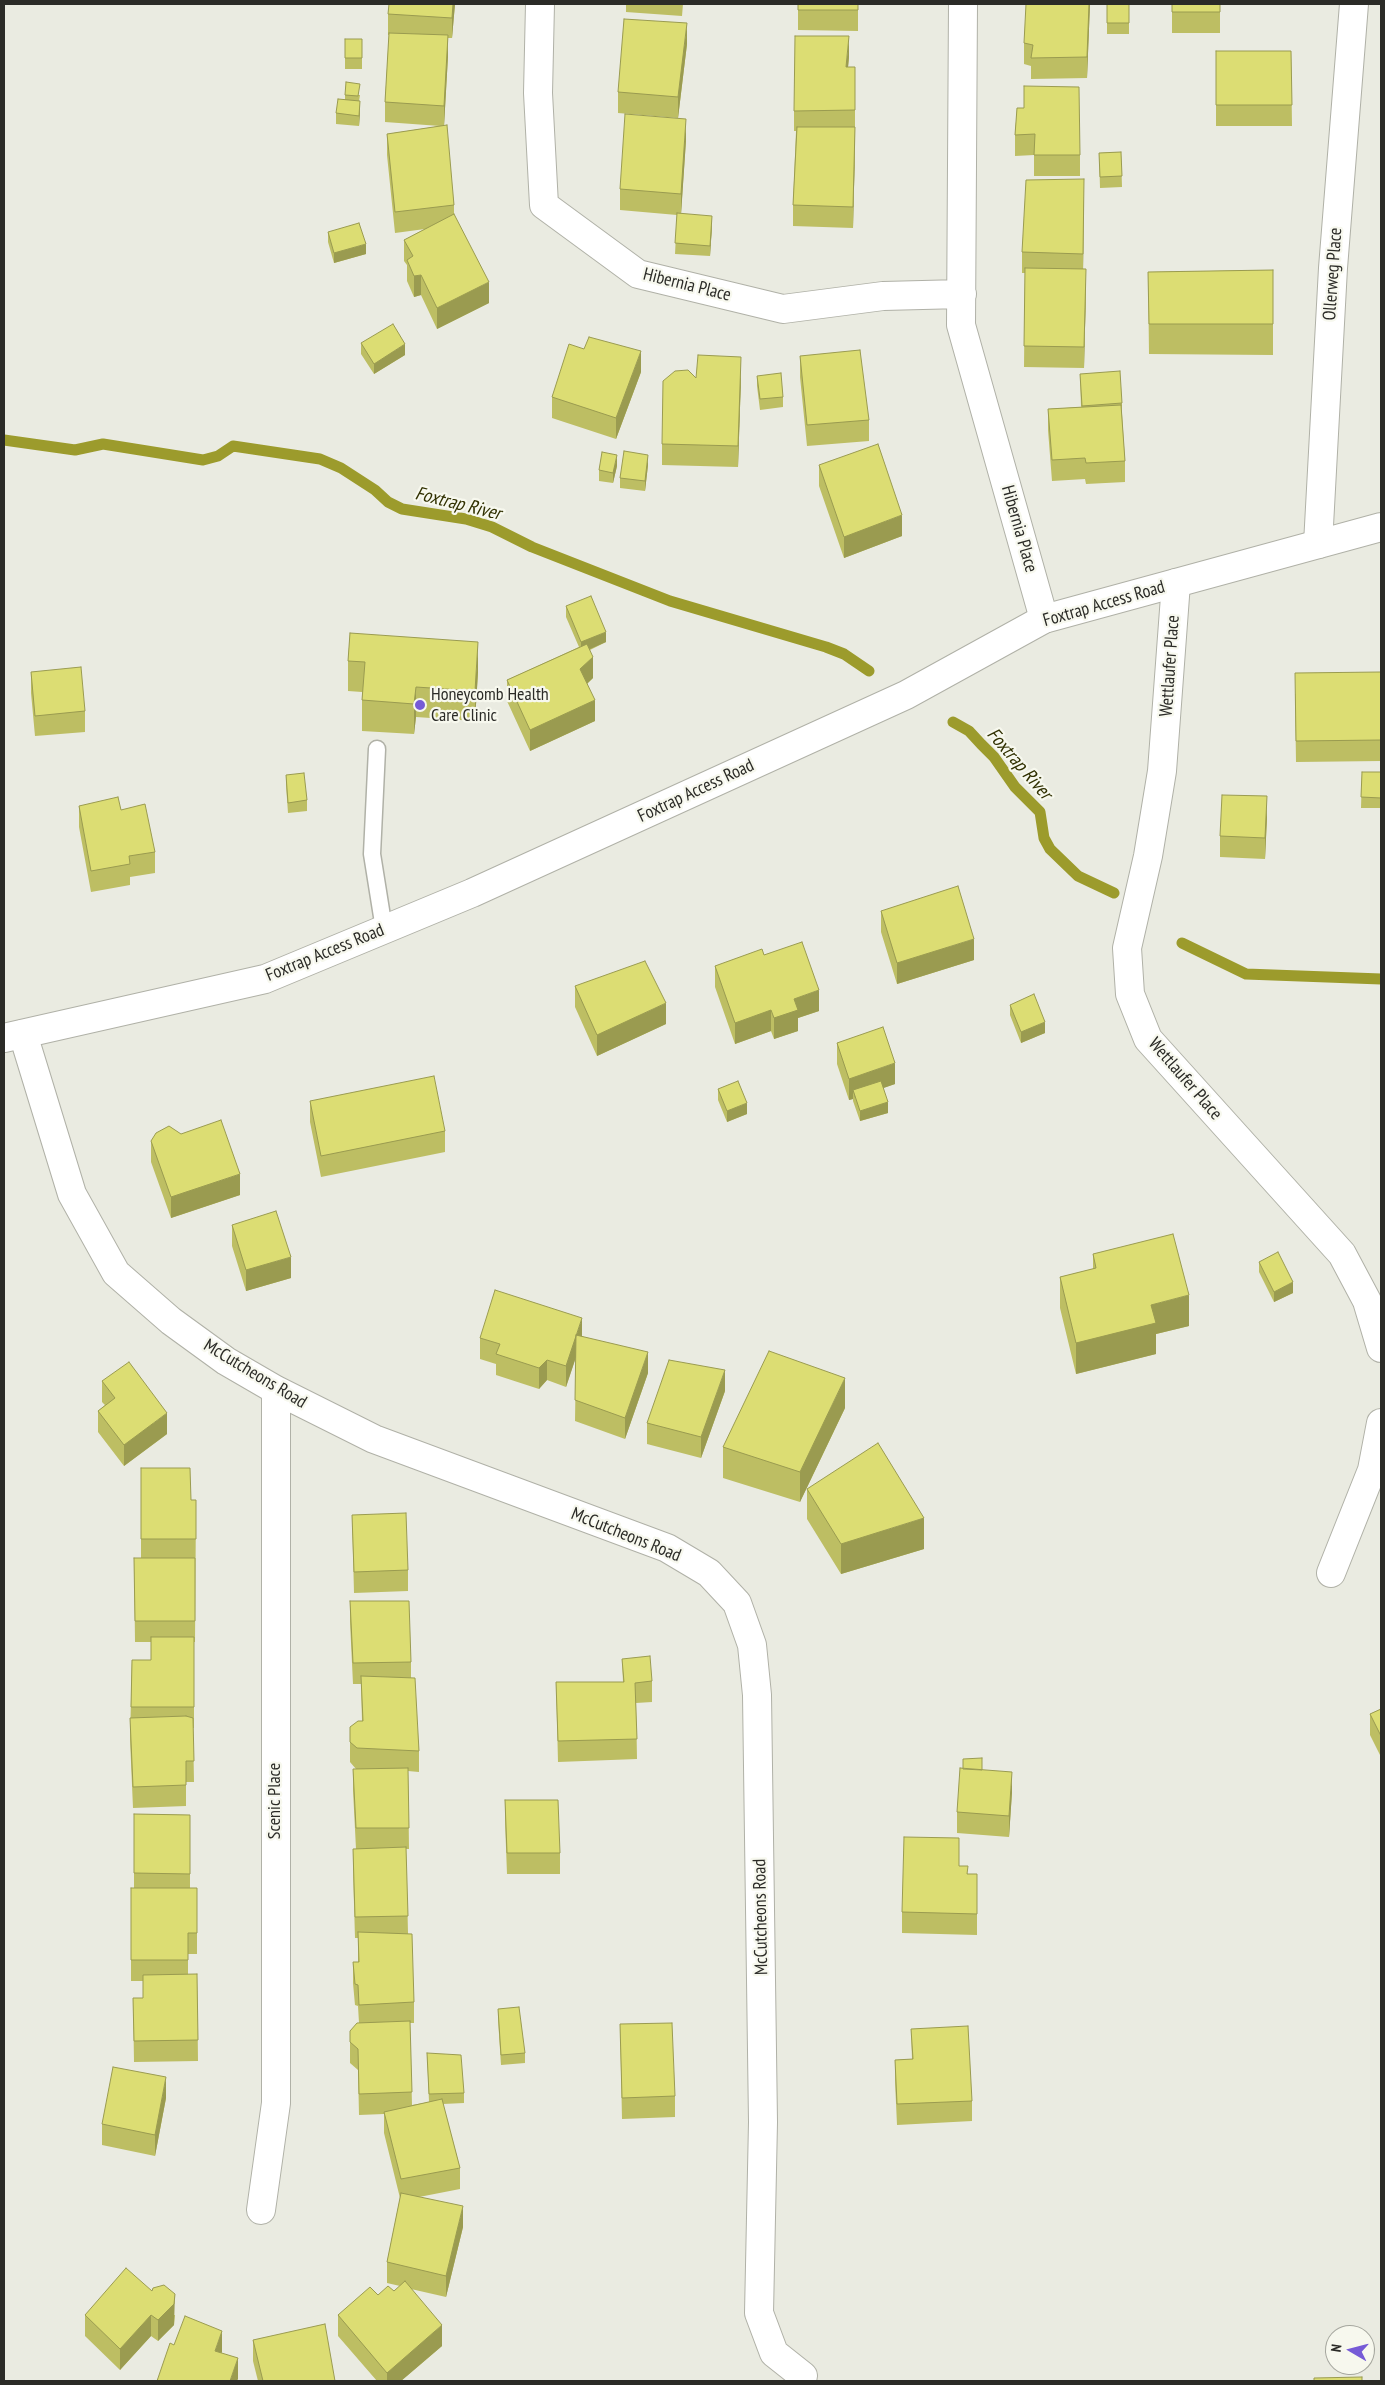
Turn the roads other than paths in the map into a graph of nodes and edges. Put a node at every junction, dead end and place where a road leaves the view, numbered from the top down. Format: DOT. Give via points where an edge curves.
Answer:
graph roads {
  1 [pos="540,4"];
  2 [pos="963,4"];
  3 [pos="1354,4"];
  4 [pos="962,294"];
  5 [pos="1381,527"];
  6 [pos="1318,544"];
  7 [pos="1176,583"];
  8 [pos="1044,619"];
  9 [pos="377,748"];
  10 [pos="384,930"];
  11 [pos="14,1036"];
  12 [pos="1381,1348"];
  13 [pos="276,1390"];
  14 [pos="1381,1423"];
  15 [pos="1331,1573"];
  16 [pos="261,2210"];
  17 [pos="803,2376"];
  1 -- 4 [label="street, Hibernia Place" via="538,93 544,205 638,274 783,309 883,296"];
  2 -- 4 [label="street, Hibernia Place"];
  3 -- 6 [label="street, Ollerweg Place" via="1333,268"];
  4 -- 8 [label="street, Hibernia Place" via="961,325"];
  5 -- 6 [label="street, Foxtrap Access Road"];
  6 -- 7 [label="street, Foxtrap Access Road"];
  7 -- 8 [label="street, Foxtrap Access Road"];
  7 -- 12 [label="street, Wettlaufer Place" via="1162,771 1148,856 1127,948 1130,994 1148,1039 1342,1254 1367,1301"];
  8 -- 10 [label="street, Foxtrap Access Road" via="906,695"];
  9 -- 10 [label="lane" via="372,854"];
  10 -- 11 [label="street, Foxtrap Access Road" via="265,979"];
  11 -- 13 [label="street, McCutcheons Road" via="72,1194 116,1273 171,1321 226,1361"];
  13 -- 16 [label="street, Scenic Place" via="276,2103"];
  13 -- 17 [label="street, McCutcheons Road" via="374,1439 667,1548 709,1573 737,1604 752,1645 758,1694 763,2122 758,2313 774,2352"];
  14 -- 15 [label="street" via="1372,1470"];
}
